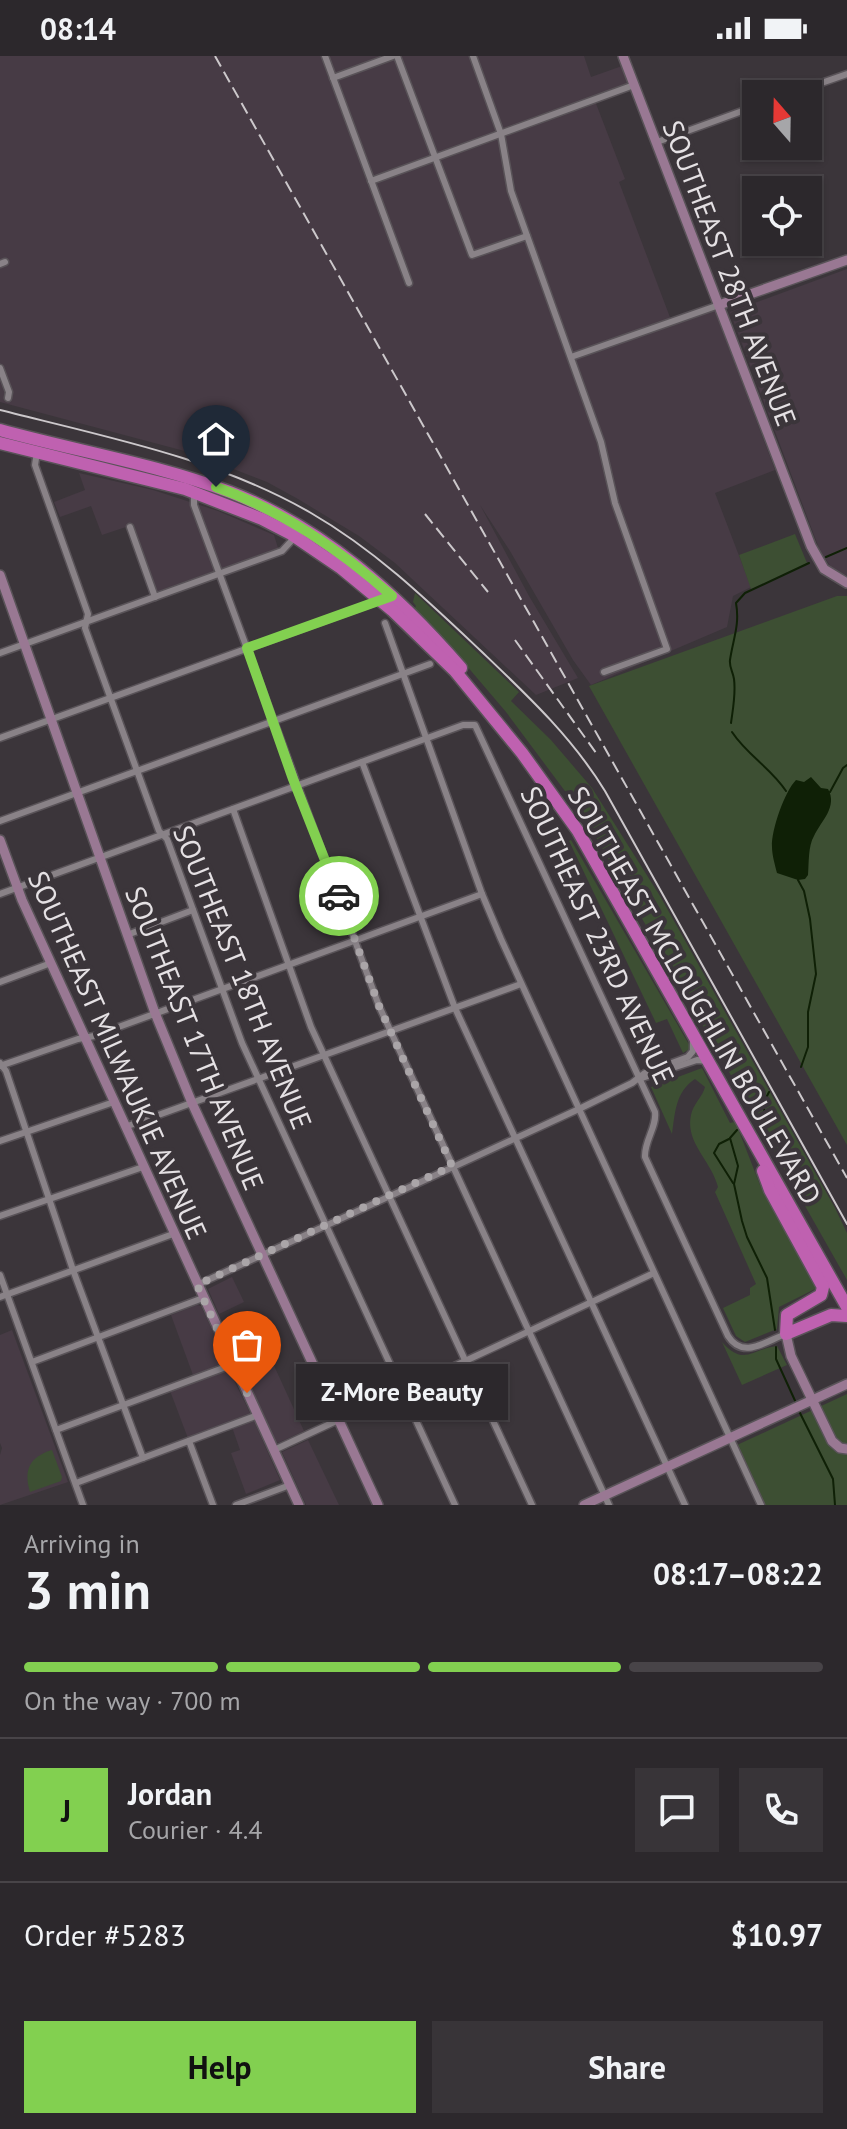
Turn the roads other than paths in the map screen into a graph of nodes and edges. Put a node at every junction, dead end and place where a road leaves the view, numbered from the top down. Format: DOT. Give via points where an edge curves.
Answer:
graph roads {
  1 [pos="325,56"];
  2 [pos="395,56"];
  3 [pos="473,56"];
  4 [pos="623,56"];
  5 [pos="847,74"];
  6 [pos="333,78"];
  7 [pos="822,83"];
  8 [pos="634,85"];
  9 [pos="742,111"];
  10 [pos="501,134"];
  11 [pos="657,142"];
  12 [pos="436,157"];
  13 [pos="371,181"];
  14 [pos="527,236"];
  15 [pos="847,260"];
  16 [pos="409,283"];
  17 [pos="719,305"];
  18 [pos="571,357"];
  19 [pos="0,368"];
  20 [pos="8,398"];
  21 [pos="0,430"];
  22 [pos="0,443"];
  23 [pos="37,452"];
  24 [pos="194,492"];
  25 [pos="130,527"];
  26 [pos="295,537"];
  27 [pos="220,574"];
  28 [pos="0,575"];
  29 [pos="847,583"];
  30 [pos="155,597"];
  31 [pos="386,598"];
  32 [pos="86,622"];
  33 [pos="385,623"];
  34 [pos="25,644"];
  35 [pos="247,648"];
  36 [pos="0,653"];
  37 [pos="430,664"];
  38 [pos="604,672"];
  39 [pos="403,673"];
  40 [pos="111,698"];
  41 [pos="52,720"];
  42 [pos="274,721"];
  43 [pos="0,738"];
  44 [pos="426,738"];
  45 [pos="362,762"];
  46 [pos="138,770"];
  47 [pos="297,785"];
  48 [pos="77,793"];
  49 [pos="233,809"];
  50 [pos="0,821"];
  51 [pos="163,835"];
  52 [pos="0,840"];
  53 [pos="99,858"];
  54 [pos="17,888"];
  55 [pos="0,894"];
  56 [pos="482,894"];
  57 [pos="193,910"];
  58 [pos="419,916"];
  59 [pos="127,935"];
  60 [pos="356,939"];
  61 [pos="51,963"];
  62 [pos="290,964"];
  63 [pos="0,982"];
  64 [pos="521,984"];
  65 [pos="222,989"];
  66 [pos="455,1008"];
  67 [pos="155,1013"];
  68 [pos="390,1031"];
  69 [pos="693,1034"];
  70 [pos="85,1038"];
  71 [pos="325,1055"];
  72 [pos="708,1061"];
  73 [pos="1,1065"];
  74 [pos="258,1079"];
  75 [pos="639,1079"];
  76 [pos="114,1102"];
  77 [pos="192,1103"];
  78 [pos="579,1109"];
  79 [pos="748,1124"];
  80 [pos="125,1127"];
  81 [pos="25,1132"];
  82 [pos="516,1138"];
  83 [pos="0,1141"];
  84 [pos="764,1160"];
  85 [pos="452,1166"];
  86 [pos="143,1167"];
  87 [pos="389,1196"];
  88 [pos="49,1200"];
  89 [pos="0,1216"];
  90 [pos="326,1226"];
  91 [pos="173,1234"];
  92 [pos="262,1255"];
  93 [pos="73,1270"];
  94 [pos="654,1273"];
  95 [pos="0,1275"];
  96 [pos="197,1285"];
  97 [pos="847,1292"];
  98 [pos="4,1296"];
  99 [pos="203,1298"];
  100 [pos="592,1302"];
  101 [pos="847,1307"];
  102 [pos="847,1316"];
  103 [pos="529,1331"];
  104 [pos="786,1334"];
  105 [pos="98,1337"];
  106 [pos="466,1360"];
  107 [pos="32,1362"];
  108 [pos="234,1364"];
  109 [pos="847,1384"];
  110 [pos="402,1390"];
  111 [pos="812,1399"];
  112 [pos="123,1405"];
  113 [pos="258,1415"];
  114 [pos="339,1420"];
  115 [pos="56,1430"];
  116 [pos="729,1437"];
  117 [pos="189,1441"];
  118 [pos="847,1449"];
  119 [pos="274,1450"];
  120 [pos="143,1458"];
  121 [pos="667,1467"];
  122 [pos="76,1483"];
  123 [pos="290,1485"];
  124 [pos="607,1500"];
  125 [pos="83,1505"];
  126 [pos="213,1505"];
  127 [pos="236,1505"];
  128 [pos="299,1505"];
  129 [pos="378,1505"];
  130 [pos="455,1505"];
  131 [pos="532,1505"];
  132 [pos="584,1505"];
  133 [pos="685,1505"];
  134 [pos="761,1505"];
  1 -- 6 [label="street"];
  2 -- 6 [label="street"];
  2 -- 12 [label="street"];
  3 -- 10 [label="street"];
  4 -- 8 [label="street, SOUTHEAST 28TH AVENUE"];
  5 -- 7 [label="street"];
  6 -- 13 [label="street"];
  8 -- 10 [label="street"];
  8 -- 11 [label="street, SOUTHEAST 28TH AVENUE"];
  9 -- 11 [label="street"];
  10 -- 12 [label="street"];
  10 -- 14 [label="street" via="509,184"];
  11 -- 17 [label="street, SOUTHEAST 28TH AVENUE"];
  12 -- 13 [label="street"];
  12 -- 14 [label="street" via="472,255"];
  13 -- 16 [label="street"];
  14 -- 18 [label="street"];
  15 -- 17 [label="street"];
  17 -- 18 [label="street"];
  17 -- 29 [label="street, SOUTHEAST 28TH AVENUE" via="818,559 832,576"];
  18 -- 38 [label="street" via="667,649"];
  19 -- 20 [label="street"];
  21 -- 31 [label="highway, SOUTHEAST MCLOUGHLIN BOULEVARD" via="182,476 245,498 350,560"];
  22 -- 23 [label="highway, SOUTHEAST MCLOUGHLIN BOULEVARD"];
  23 -- 24 [label="highway, SOUTHEAST MCLOUGHLIN BOULEVARD"];
  23 -- 32 [label="street, SOUTHEAST 18TH AVENUE" via="35,465 88,614"];
  24 -- 26 [label="highway, SOUTHEAST MCLOUGHLIN BOULEVARD"];
  24 -- 27 [label="street"];
  25 -- 30 [label="street"];
  26 -- 27 [label="street" via="282,551"];
  26 -- 31 [label="highway, SOUTHEAST MCLOUGHLIN BOULEVARD"];
  27 -- 30 [label="street"];
  27 -- 35 [label="street"];
  28 -- 34 [label="street, SOUTHEAST 17TH AVENUE"];
  30 -- 32 [label="street"];
  31 -- 35 [label="street"];
  31 -- 69 [label="highway, SOUTHEAST MCLOUGHLIN BOULEVARD" via="455,671 542,778 601,870"];
  31 -- 79 [label="highway, SOUTHEAST MCLOUGHLIN BOULEVARD" via="437,639 565,800 603,858"];
  32 -- 34 [label="street"];
  32 -- 40 [label="street, SOUTHEAST 18TH AVENUE"];
  33 -- 39 [label="street"];
  34 -- 36 [label="street"];
  34 -- 41 [label="street, SOUTHEAST 17TH AVENUE"];
  35 -- 40 [label="street"];
  35 -- 42 [label="street"];
  37 -- 39 [label="street"];
  39 -- 42 [label="street"];
  39 -- 44 [label="street"];
  40 -- 41 [label="street"];
  40 -- 46 [label="street, SOUTHEAST 18TH AVENUE"];
  41 -- 43 [label="street"];
  41 -- 48 [label="street, SOUTHEAST 17TH AVENUE"];
  42 -- 46 [label="street"];
  42 -- 47 [label="street"];
  44 -- 45 [label="street"];
  44 -- 56 [label="street"];
  44 -- 75 [label="street, SOUTHEAST 23RD AVENUE" via="463,725 479,730"];
  45 -- 47 [label="street"];
  45 -- 58 [label="street"];
  46 -- 48 [label="street"];
  46 -- 51 [label="street, SOUTHEAST 18TH AVENUE"];
  47 -- 49 [label="street"];
  47 -- 60 [label="street"];
  48 -- 50 [label="street"];
  48 -- 53 [label="street, SOUTHEAST 17TH AVENUE"];
  49 -- 51 [label="street"];
  49 -- 62 [label="street"];
  51 -- 53 [label="street"];
  51 -- 57 [label="street, SOUTHEAST 18TH AVENUE"];
  52 -- 54 [label="street, SOUTHEAST MILWAUKIE AVENUE"];
  53 -- 54 [label="street"];
  53 -- 59 [label="street, SOUTHEAST 17TH AVENUE"];
  54 -- 55 [label="street"];
  54 -- 61 [label="street, SOUTHEAST MILWAUKIE AVENUE"];
  56 -- 58 [label="street"];
  56 -- 64 [label="street"];
  57 -- 59 [label="street"];
  57 -- 65 [label="street, SOUTHEAST 18TH AVENUE"];
  58 -- 60 [label="street"];
  58 -- 66 [label="street"];
  59 -- 67 [label="street, SOUTHEAST 17TH AVENUE"];
  60 -- 62 [label="street"];
  60 -- 68 [label="street"];
  61 -- 63 [label="street"];
  61 -- 70 [label="street, SOUTHEAST MILWAUKIE AVENUE"];
  62 -- 65 [label="street"];
  62 -- 71 [label="street"];
  64 -- 66 [label="street"];
  64 -- 78 [label="street"];
  65 -- 67 [label="street"];
  65 -- 74 [label="street, SOUTHEAST 18TH AVENUE"];
  66 -- 68 [label="street"];
  66 -- 82 [label="street"];
  67 -- 70 [label="street"];
  67 -- 77 [label="street, SOUTHEAST 17TH AVENUE"];
  68 -- 71 [label="street"];
  68 -- 85 [label="street"];
  69 -- 72 [label="highway, SOUTHEAST MCLOUGHLIN BOULEVARD"];
  69 -- 75 [label="street" via="691,1054"];
  70 -- 73 [label="street"];
  70 -- 76 [label="street, SOUTHEAST MILWAUKIE AVENUE"];
  71 -- 74 [label="street"];
  71 -- 87 [label="street"];
  72 -- 75 [label="street"];
  72 -- 79 [label="highway, SOUTHEAST MCLOUGHLIN BOULEVARD"];
  73 -- 81 [label="street"];
  74 -- 77 [label="street"];
  74 -- 90 [label="street, SOUTHEAST 18TH AVENUE"];
  75 -- 78 [label="street"];
  75 -- 104 [label="street, SOUTHEAST 23RD AVENUE" via="656,1116 645,1157 730,1340 748,1349"];
  76 -- 80 [label="street, SOUTHEAST MILWAUKIE AVENUE"];
  76 -- 81 [label="street"];
  77 -- 80 [label="street"];
  77 -- 92 [label="street, SOUTHEAST 17TH AVENUE"];
  78 -- 82 [label="street"];
  78 -- 94 [label="street"];
  79 -- 84 [label="highway, SOUTHEAST MCLOUGHLIN BOULEVARD"];
  79 -- 97 [label="highway, SOUTHEAST MCLOUGHLIN BOULEVARD"];
  80 -- 86 [label="street, SOUTHEAST MILWAUKIE AVENUE"];
  81 -- 83 [label="street"];
  81 -- 88 [label="street"];
  82 -- 85 [label="street"];
  82 -- 100 [label="street"];
  84 -- 101 [label="highway, SOUTHEAST MCLOUGHLIN BOULEVARD"];
  84 -- 104 [label="highway" via="770,1190 823,1287 821,1295 787,1315"];
  85 -- 87 [label="street"];
  85 -- 103 [label="street"];
  86 -- 88 [label="street"];
  86 -- 91 [label="street, SOUTHEAST MILWAUKIE AVENUE"];
  87 -- 90 [label="street"];
  87 -- 106 [label="street"];
  88 -- 89 [label="street"];
  88 -- 93 [label="street"];
  90 -- 92 [label="street"];
  90 -- 110 [label="street, SOUTHEAST 18TH AVENUE"];
  91 -- 93 [label="street"];
  91 -- 96 [label="street, SOUTHEAST MILWAUKIE AVENUE"];
  92 -- 96 [label="street"];
  92 -- 114 [label="street, SOUTHEAST 17TH AVENUE"];
  93 -- 98 [label="street"];
  93 -- 105 [label="street"];
  94 -- 100 [label="street"];
  94 -- 116 [label="street"];
  95 -- 98 [label="street"];
  96 -- 99 [label="street, SOUTHEAST MILWAUKIE AVENUE"];
  98 -- 107 [label="street"];
  99 -- 105 [label="street"];
  99 -- 108 [label="street, SOUTHEAST MILWAUKIE AVENUE"];
  100 -- 103 [label="street"];
  100 -- 121 [label="street"];
  102 -- 104 [label="highway" via="831,1315"];
  103 -- 106 [label="street"];
  103 -- 124 [label="street"];
  104 -- 111 [label="street"];
  105 -- 107 [label="street"];
  105 -- 112 [label="street"];
  106 -- 110 [label="street"];
  106 -- 131 [label="street"];
  107 -- 115 [label="street"];
  108 -- 112 [label="street"];
  108 -- 113 [label="street, SOUTHEAST MILWAUKIE AVENUE"];
  109 -- 111 [label="street"];
  110 -- 114 [label="street"];
  110 -- 130 [label="street, SOUTHEAST 18TH AVENUE"];
  111 -- 116 [label="street"];
  111 -- 118 [label="street" via="832,1441"];
  112 -- 115 [label="street"];
  112 -- 120 [label="street"];
  113 -- 117 [label="street"];
  113 -- 119 [label="street, SOUTHEAST MILWAUKIE AVENUE"];
  114 -- 119 [label="street"];
  114 -- 129 [label="street, SOUTHEAST 17TH AVENUE"];
  115 -- 122 [label="street"];
  116 -- 121 [label="street"];
  116 -- 134 [label="street"];
  117 -- 120 [label="street"];
  117 -- 126 [label="street"];
  119 -- 123 [label="street, SOUTHEAST MILWAUKIE AVENUE"];
  120 -- 122 [label="street"];
  121 -- 124 [label="street"];
  121 -- 133 [label="street"];
  122 -- 125 [label="street"];
  123 -- 127 [label="street"];
  123 -- 128 [label="street, SOUTHEAST MILWAUKIE AVENUE"];
  124 -- 132 [label="street"];
}
